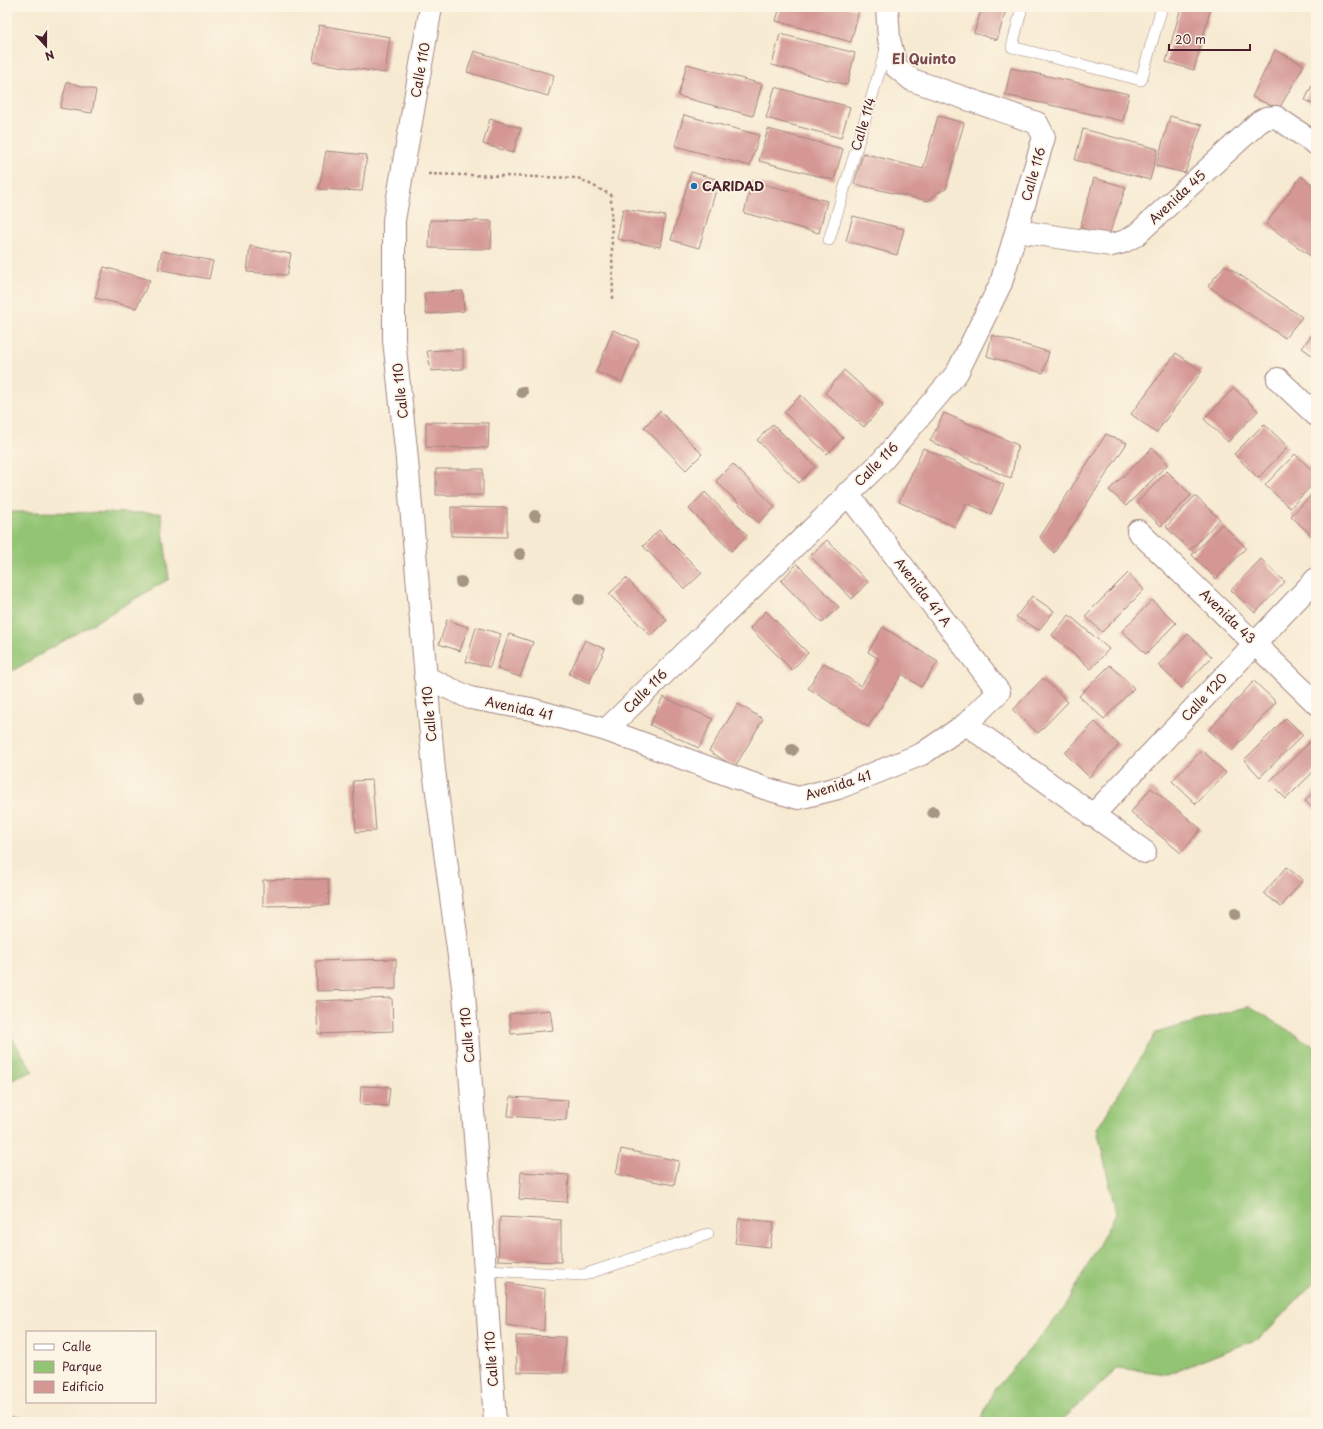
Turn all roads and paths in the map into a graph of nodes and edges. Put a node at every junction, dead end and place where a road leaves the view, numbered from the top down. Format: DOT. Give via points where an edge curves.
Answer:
graph roads {
  1 [pos="431,7"];
  2 [pos="887,7"];
  3 [pos="1022,7"];
  4 [pos="1162,7"];
  5 [pos="889,39"];
  6 [pos="1316,144"];
  7 [pos="401,174"];
  8 [pos="1017,230"];
  9 [pos="829,240"];
  10 [pos="613,299"];
  11 [pos="1278,379"];
  12 [pos="1316,415"];
  13 [pos="847,493"];
  14 [pos="1138,531"];
  15 [pos="1316,579"];
  16 [pos="1255,642"];
  17 [pos="425,677"];
  18 [pos="999,692"];
  19 [pos="1316,703"];
  20 [pos="966,724"];
  21 [pos="606,730"];
  22 [pos="1092,816"];
  23 [pos="1145,852"];
  24 [pos="708,1234"];
  25 [pos="486,1270"];
  26 [pos="496,1422"];
  1 -- 7 [label="street, Calle 110"];
  2 -- 5 [label="street, Calle 114"];
  3 -- 4 [label="lane" via="1012,47 1141,80"];
  5 -- 8 [label="street, Calle 116" via="896,67 912,80 1037,123 1044,137"];
  5 -- 9 [label="lane, Calle 114"];
  6 -- 8 [label="street, Avenida 45" via="1276,116 1266,118 1136,235 1123,242 1112,244"];
  7 -- 10 [label="path" via="578,178 611,195"];
  7 -- 17 [label="street, Calle 110" via="394,220 394,340"];
  8 -- 13 [label="street, Calle 116" via="1002,283 957,373 882,461"];
  11 -- 12 [label="street"];
  13 -- 18 [label="street, Avenida 41 A"];
  13 -- 21 [label="street, Calle 116"];
  14 -- 16 [label="street, Avenida 43"];
  15 -- 16 [label="street, Calle 120"];
  16 -- 19 [label="street, Avenida 43"];
  16 -- 22 [label="street, Calle 120"];
  17 -- 21 [label="street, Avenida 41" via="470,698 532,709"];
  17 -- 25 [label="street, Calle 110" via="434,770 464,994"];
  18 -- 20 [label="street, Avenida 41"];
  20 -- 21 [label="street, Avenida 41" via="922,754 838,788 798,798"];
  20 -- 22 [label="street"];
  22 -- 23 [label="street"];
  24 -- 25 [label="lane" via="583,1275"];
  25 -- 26 [label="street, Calle 110"];
}
